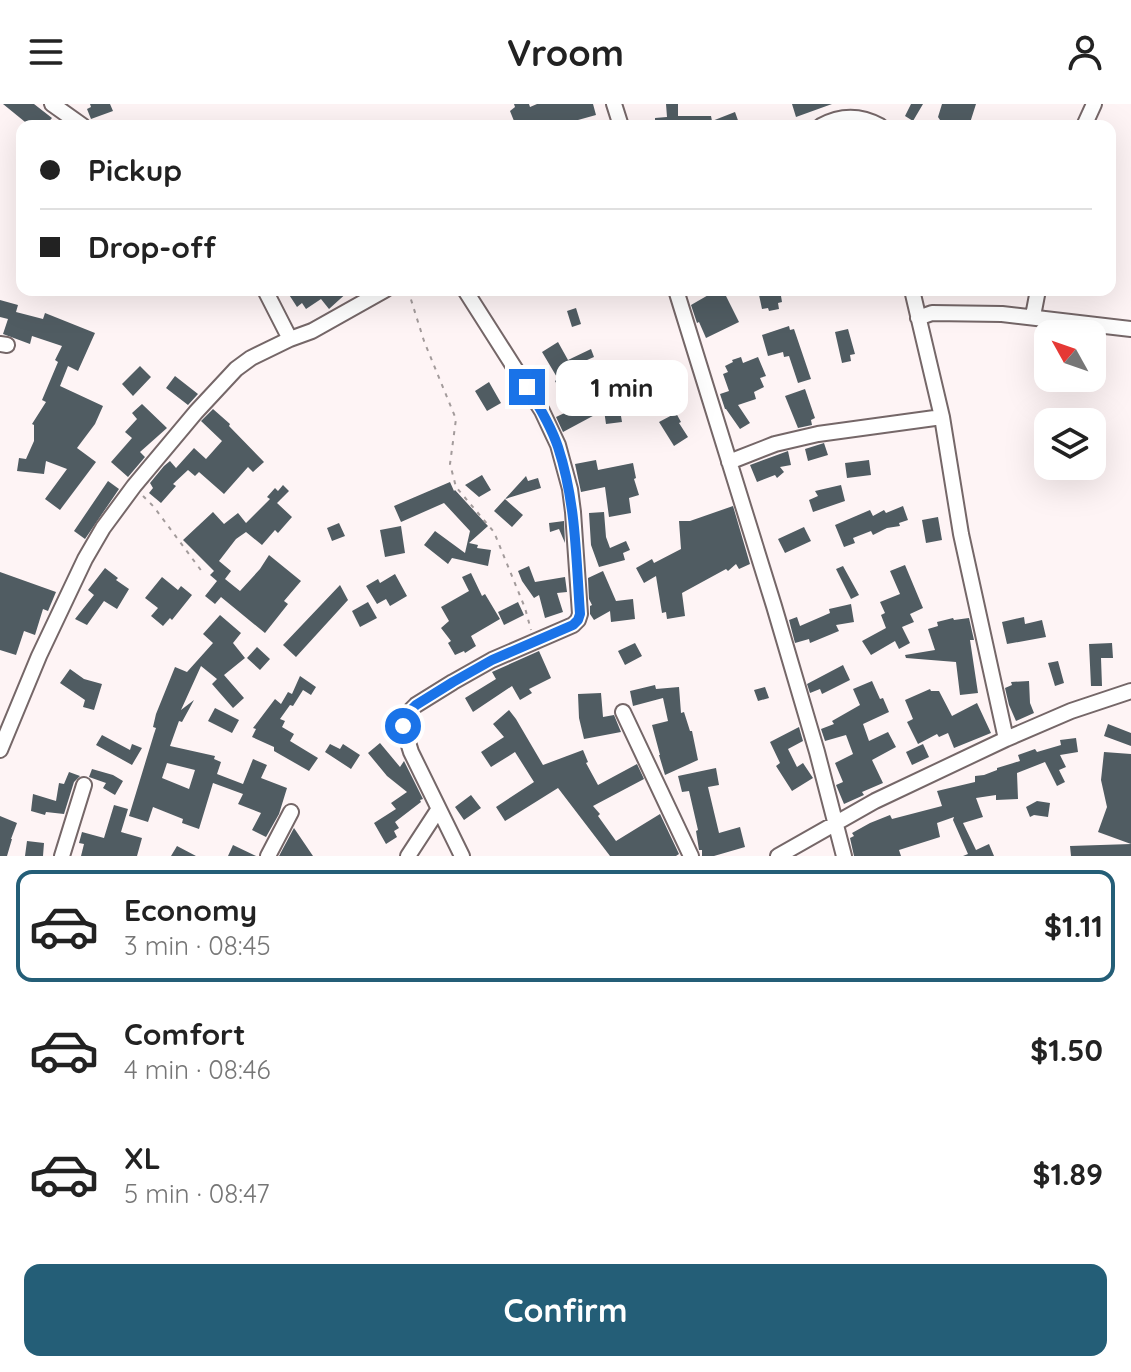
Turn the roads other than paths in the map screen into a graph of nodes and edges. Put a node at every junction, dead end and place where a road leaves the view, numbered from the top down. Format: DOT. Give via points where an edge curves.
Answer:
graph roads {
  1 [pos="52,104"];
  2 [pos="75,120"];
  3 [pos="838,120"];
  4 [pos="870,120"];
  5 [pos="268,296"];
  6 [pos="374,296"];
  7 [pos="469,296"];
  8 [pos="678,296"];
  9 [pos="913,296"];
  10 [pos="1037,296"];
  11 [pos="1033,316"];
  12 [pos="918,318"];
  13 [pos="1131,329"];
  14 [pos="290,339"];
  15 [pos="942,417"];
  16 [pos="729,462"];
  17 [pos="1131,691"];
  18 [pos="623,712"];
  19 [pos="1006,739"];
  20 [pos="0,750"];
  21 [pos="84,785"];
  22 [pos="438,810"];
  23 [pos="291,812"];
  24 [pos="834,824"];
  25 [pos="62,856"];
  26 [pos="268,856"];
  27 [pos="408,856"];
  28 [pos="462,856"];
  29 [pos="691,856"];
  30 [pos="778,856"];
  31 [pos="844,856"];
  1 -- 2 [label="street"];
  3 -- 4 [label="street"];
  5 -- 14 [label="street"];
  6 -- 14 [label="street"];
  7 -- 22 [label="street" via="558,445 570,489 580,614 573,625 492,660 406,715 408,743"];
  8 -- 16 [label="street"];
  9 -- 12 [label="street"];
  10 -- 11 [label="street"];
  11 -- 12 [label="street" via="956,312"];
  11 -- 13 [label="street"];
  12 -- 15 [label="street"];
  14 -- 20 [label="street" via="236,369 103,528 39,656"];
  15 -- 16 [label="street" via="818,434"];
  15 -- 19 [label="street" via="961,534"];
  16 -- 24 [label="street"];
  17 -- 19 [label="street"];
  18 -- 29 [label="street"];
  19 -- 24 [label="street"];
  21 -- 25 [label="street"];
  22 -- 27 [label="street"];
  22 -- 28 [label="street"];
  23 -- 26 [label="street"];
  24 -- 30 [label="street"];
  24 -- 31 [label="street"];
}
